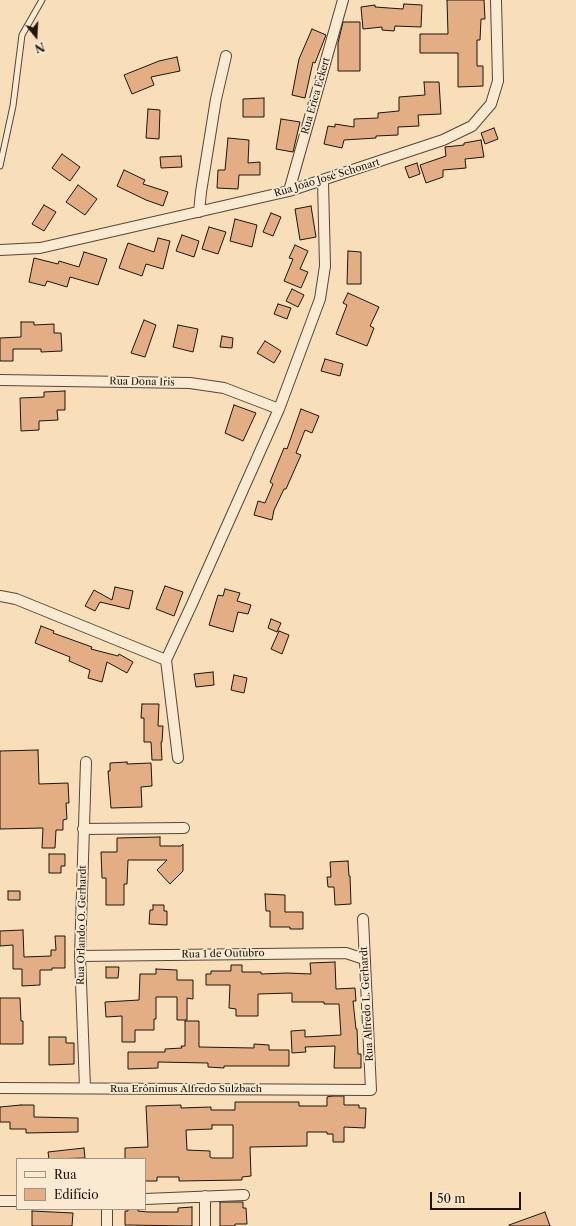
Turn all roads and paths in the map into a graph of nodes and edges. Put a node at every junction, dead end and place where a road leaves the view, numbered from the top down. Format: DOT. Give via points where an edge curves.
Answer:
graph roads {
  1 [pos="42,0"];
  2 [pos="343,0"];
  3 [pos="496,0"];
  4 [pos="226,56"];
  5 [pos="0,166"];
  6 [pos="323,181"];
  7 [pos="289,191"];
  8 [pos="199,212"];
  9 [pos="0,250"];
  10 [pos="0,380"];
  11 [pos="279,409"];
  12 [pos="0,596"];
  13 [pos="166,660"];
  14 [pos="178,758"];
  15 [pos="86,762"];
  16 [pos="184,828"];
  17 [pos="83,829"];
  18 [pos="363,919"];
  19 [pos="80,956"];
  20 [pos="364,959"];
  21 [pos="0,1088"];
  22 [pos="85,1088"];
  23 [pos="371,1090"];
  24 [pos="244,1195"];
  25 [pos="205,1196"];
  26 [pos="146,1199"];
  27 [pos="0,1201"];
  28 [pos="16,1201"];
  29 [pos="107,1210"];
  30 [pos="107,1226"];
  31 [pos="205,1226"];
  1 -- 5 [label="lane" via="22,35 13,106"];
  2 -- 7 [label="street, Rua Erica Eckert"];
  3 -- 6 [label="street, Rua João José Schonart" via="498,81 491,104 472,126 443,140"];
  4 -- 8 [label="street" via="216,99"];
  6 -- 7 [label="street, Rua João José Schonart"];
  6 -- 11 [label="street" via="325,266 320,299"];
  7 -- 8 [label="street, Rua João José Schonart"];
  8 -- 9 [label="street, Rua João José Schonart" via="40,248"];
  10 -- 11 [label="street, Rua Dona Iris" via="190,383 224,388"];
  11 -- 13 [label="street"];
  12 -- 13 [label="street" via="16,599"];
  13 -- 14 [label="street"];
  15 -- 17 [label="street, Rua Orlando O. Gerhardt"];
  16 -- 17 [label="street"];
  17 -- 19 [label="street, Rua Orlando O. Gerhardt"];
  18 -- 20 [label="street, Rua Alfredo L. Gerhardt"];
  19 -- 20 [label="street, Rua 1 de Outubro" via="346,953"];
  19 -- 22 [label="street, Rua Orlando O. Gerhardt"];
  20 -- 23 [label="street, Rua Alfredo L. Gerhardt"];
  21 -- 22 [label="street, Rua Erônimus Alfredo Sulzbach"];
  22 -- 23 [label="street, Rua Erônimus Alfredo Sulzbach"];
  24 -- 25 [label="street"];
  25 -- 26 [label="street"];
  25 -- 31 [label="street"];
  27 -- 28 [label="street"];
  29 -- 30 [label="street"];
}
